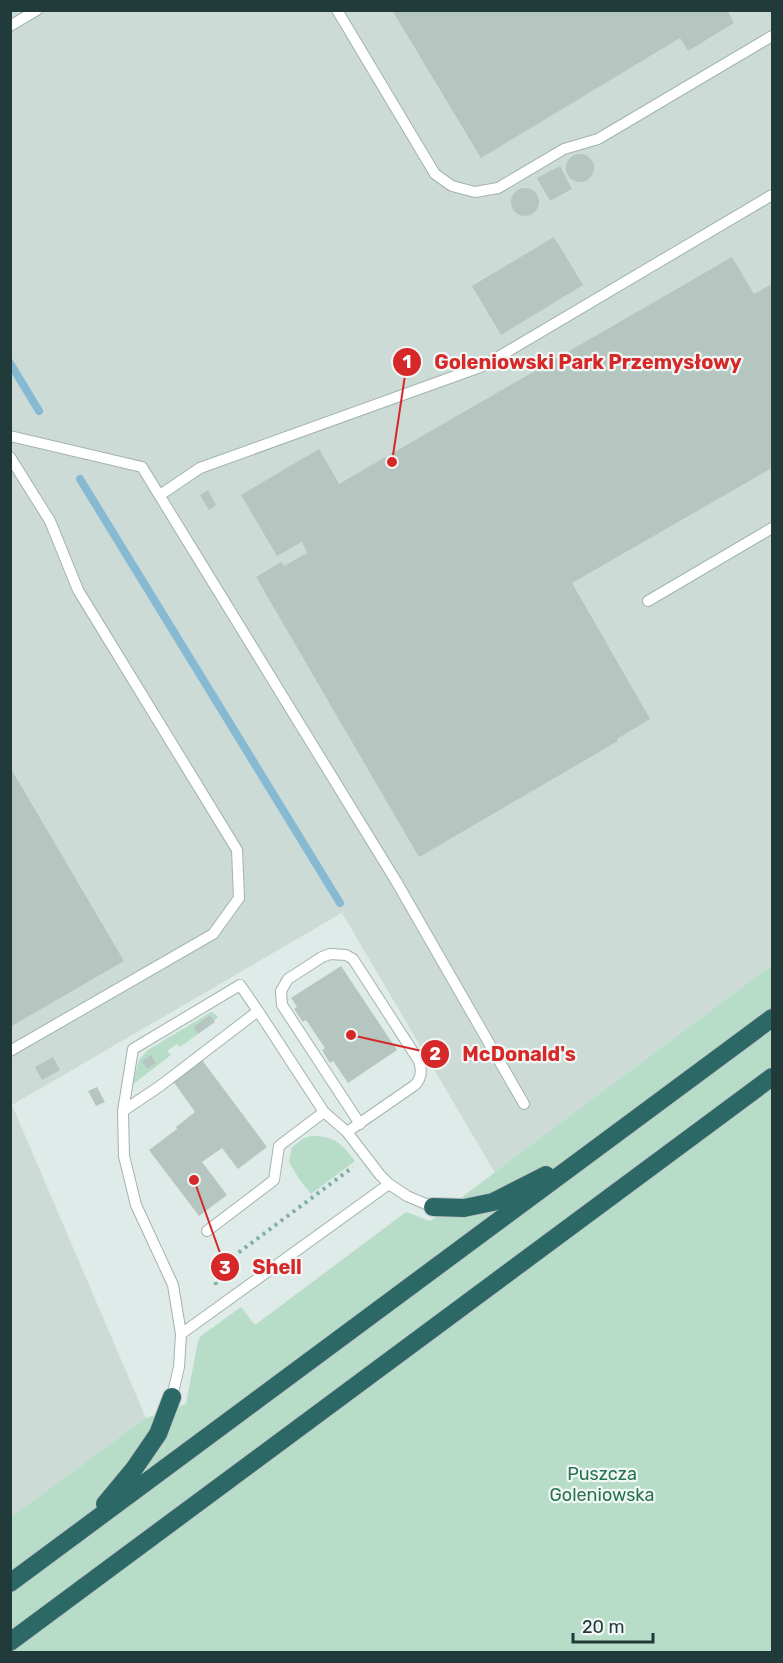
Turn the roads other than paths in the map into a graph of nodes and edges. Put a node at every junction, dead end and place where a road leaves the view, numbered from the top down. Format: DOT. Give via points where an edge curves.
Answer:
graph roads {
  1 [pos="37,10"];
  2 [pos="337,10"];
  3 [pos="10,26"];
  4 [pos="772,36"];
  5 [pos="772,195"];
  6 [pos="10,436"];
  7 [pos="10,457"];
  8 [pos="160,495"];
  9 [pos="772,528"];
  10 [pos="648,601"];
  11 [pos="258,1011"];
  12 [pos="772,1018"];
  13 [pos="10,1051"];
  14 [pos="772,1077"];
  15 [pos="524,1104"];
  16 [pos="123,1111"];
  17 [pos="324,1112"];
  18 [pos="360,1124"];
  19 [pos="347,1132"];
  20 [pos="581,1160"];
  21 [pos="389,1184"];
  22 [pos="433,1206"];
  23 [pos="207,1231"];
  24 [pos="181,1334"];
  25 [pos="172,1397"];
  26 [pos="87,1526"];
  27 [pos="10,1582"];
  28 [pos="10,1642"];
  1 -- 3 [label="lane"];
  2 -- 4 [label="lane" via="435,174 452,186 476,192 498,188 564,149 598,139"];
  5 -- 8 [label="lane" via="483,366 200,468"];
  6 -- 8 [label="lane" via="142,467"];
  7 -- 13 [label="lane" via="50,521 78,590 237,850 239,898 213,934"];
  8 -- 15 [label="lane" via="396,881"];
  9 -- 10 [label="lane"];
  11 -- 16 [label="lane"];
  11 -- 16 [label="lane" via="240,985 133,1049"];
  11 -- 17 [label="lane"];
  12 -- 20 [label="highway"];
  14 -- 28 [label="highway"];
  16 -- 24 [label="lane" via="124,1156 136,1205 173,1285"];
  17 -- 19 [label="lane"];
  17 -- 23 [label="lane" via="279,1146 274,1179"];
  18 -- 18 [label="lane" via="282,1005 282,991 288,979 330,954 352,959 420,1061 419,1081"];
  18 -- 19 [label="lane"];
  19 -- 21 [label="lane"];
  20 -- 22 [label="highway" via="493,1202 464,1208"];
  20 -- 26 [label="highway"];
  21 -- 22 [label="lane"];
  21 -- 24 [label="lane"];
  24 -- 25 [label="lane"];
  25 -- 26 [label="highway" via="158,1434"];
  26 -- 27 [label="highway"];
}
